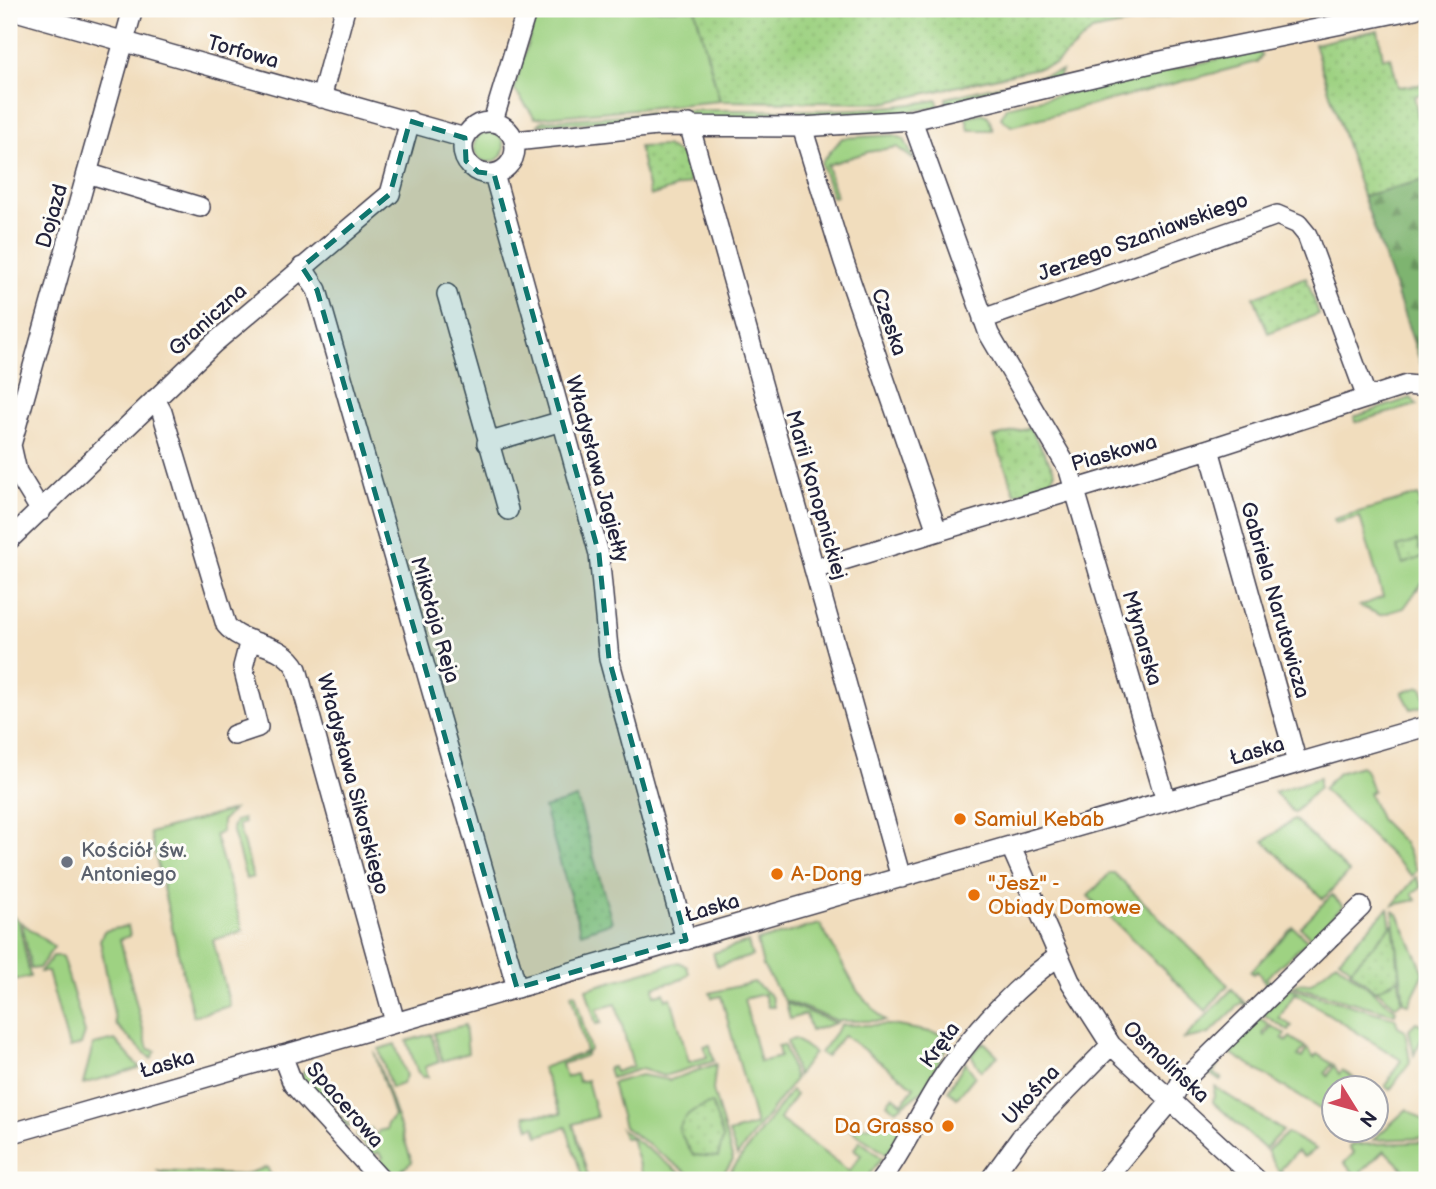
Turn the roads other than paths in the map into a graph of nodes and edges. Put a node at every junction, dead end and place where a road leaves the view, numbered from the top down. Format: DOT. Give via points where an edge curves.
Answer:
graph roads {
  1 [pos="9,9"];
  2 [pos="133,9"];
  3 [pos="345,9"];
  4 [pos="527,9"];
  5 [pos="1415,9"];
  6 [pos="124,42"];
  7 [pos="321,98"];
  8 [pos="912,120"];
  9 [pos="410,121"];
  10 [pos="493,121"];
  11 [pos="689,124"];
  12 [pos="802,127"];
  13 [pos="465,138"];
  14 [pos="515,141"];
  15 [pos="87,173"];
  16 [pos="494,174"];
  17 [pos="200,207"];
  18 [pos="302,267"];
  19 [pos="447,294"];
  20 [pos="983,319"];
  21 [pos="1427,387"];
  22 [pos="1367,398"];
  23 [pos="155,399"];
  24 [pos="562,421"];
  25 [pos="487,443"];
  26 [pos="1209,449"];
  27 [pos="1075,488"];
  28 [pos="508,510"];
  29 [pos="41,511"];
  30 [pos="937,531"];
  31 [pos="9,540"];
  32 [pos="814,569"];
  33 [pos="250,640"];
  34 [pos="1427,726"];
  35 [pos="234,735"];
  36 [pos="1297,763"];
  37 [pos="1166,801"];
  38 [pos="1011,847"];
  39 [pos="901,878"];
  40 [pos="1361,907"];
  41 [pos="686,940"];
  42 [pos="1059,956"];
  43 [pos="517,988"];
  44 [pos="395,1022"];
  45 [pos="1111,1045"];
  46 [pos="282,1055"];
  47 [pos="1171,1101"];
  48 [pos="9,1134"];
  49 [pos="381,1180"];
  50 [pos="881,1180"];
  51 [pos="990,1180"];
  52 [pos="1105,1180"];
  53 [pos="1258,1180"];
  1 -- 6 [label="street, Torfowa"];
  2 -- 6 [label="street, Dojazd"];
  3 -- 7 [label="street"];
  4 -- 10 [label="street"];
  5 -- 8 [label="street" via="1156,62"];
  6 -- 7 [label="street, Torfowa"];
  6 -- 15 [label="street, Dojazd"];
  7 -- 9 [label="street, Torfowa"];
  8 -- 12 [label="street"];
  8 -- 20 [label="street, Młynarska"];
  9 -- 13 [label="street, Torfowa"];
  9 -- 18 [label="street, Graniczna" via="390,194"];
  10 -- 13 [label="street" via="476,124"];
  10 -- 14 [label="street" via="507,128"];
  11 -- 12 [label="street"];
  11 -- 14 [label="street"];
  11 -- 32 [label="street, Marii Konopnickiej"];
  12 -- 30 [label="street, Czeska"];
  13 -- 16 [label="street" via="466,161 478,172"];
  14 -- 16 [label="street" via="509,166"];
  15 -- 17 [label="street"];
  15 -- 29 [label="street, Dojazd" via="11,445 17,472"];
  16 -- 24 [label="street, Władysława Jagiełły"];
  18 -- 23 [label="street, Graniczna"];
  18 -- 43 [label="street, Mikołaja Reja" via="317,290"];
  19 -- 25 [label="street"];
  20 -- 22 [label="street, Jerzego Szaniawskiego" via="1277,215 1298,224 1307,235"];
  20 -- 27 [label="street, Młynarska"];
  21 -- 22 [label="street, Piaskowa" via="1407,385"];
  22 -- 26 [label="street, Piaskowa"];
  23 -- 29 [label="street, Graniczna"];
  23 -- 33 [label="street, Władysława Sikorskiego" via="226,625 234,635"];
  24 -- 25 [label="street"];
  24 -- 41 [label="street, Władysława Jagiełły" via="599,554 609,659"];
  25 -- 28 [label="street"];
  26 -- 27 [label="street, Piaskowa"];
  26 -- 36 [label="street, Gabriela Narutowicza"];
  27 -- 30 [label="street, Piaskowa"];
  27 -- 37 [label="street, Młynarska"];
  29 -- 31 [label="street, Graniczna"];
  30 -- 32 [label="street, Piaskowa"];
  32 -- 39 [label="street, Marii Konopnickiej"];
  33 -- 35 [label="street" via="243,667 258,727"];
  33 -- 44 [label="street, Władysława Sikorskiego" via="281,650 298,669"];
  34 -- 36 [label="street, Łaska"];
  36 -- 37 [label="street, Łaska"];
  37 -- 38 [label="street, Łaska"];
  38 -- 39 [label="street, Łaska"];
  38 -- 42 [label="street, Osmolińska"];
  39 -- 41 [label="street, Łaska"];
  40 -- 47 [label="street" via="1180,1084"];
  41 -- 43 [label="street, Łaska"];
  42 -- 45 [label="street, Osmolińska" via="1086,1010"];
  42 -- 50 [label="street, Kręta" via="1042,967 947,1070"];
  43 -- 44 [label="street, Łaska"];
  44 -- 46 [label="street, Łaska"];
  45 -- 47 [label="street, Osmolińska"];
  45 -- 51 [label="street, Ukośna" via="1022,1136"];
  46 -- 48 [label="street, Łaska"];
  46 -- 49 [label="street, Spacerowa" via="293,1084"];
  47 -- 52 [label="street"];
  47 -- 53 [label="street, Osmolińska"];
}
